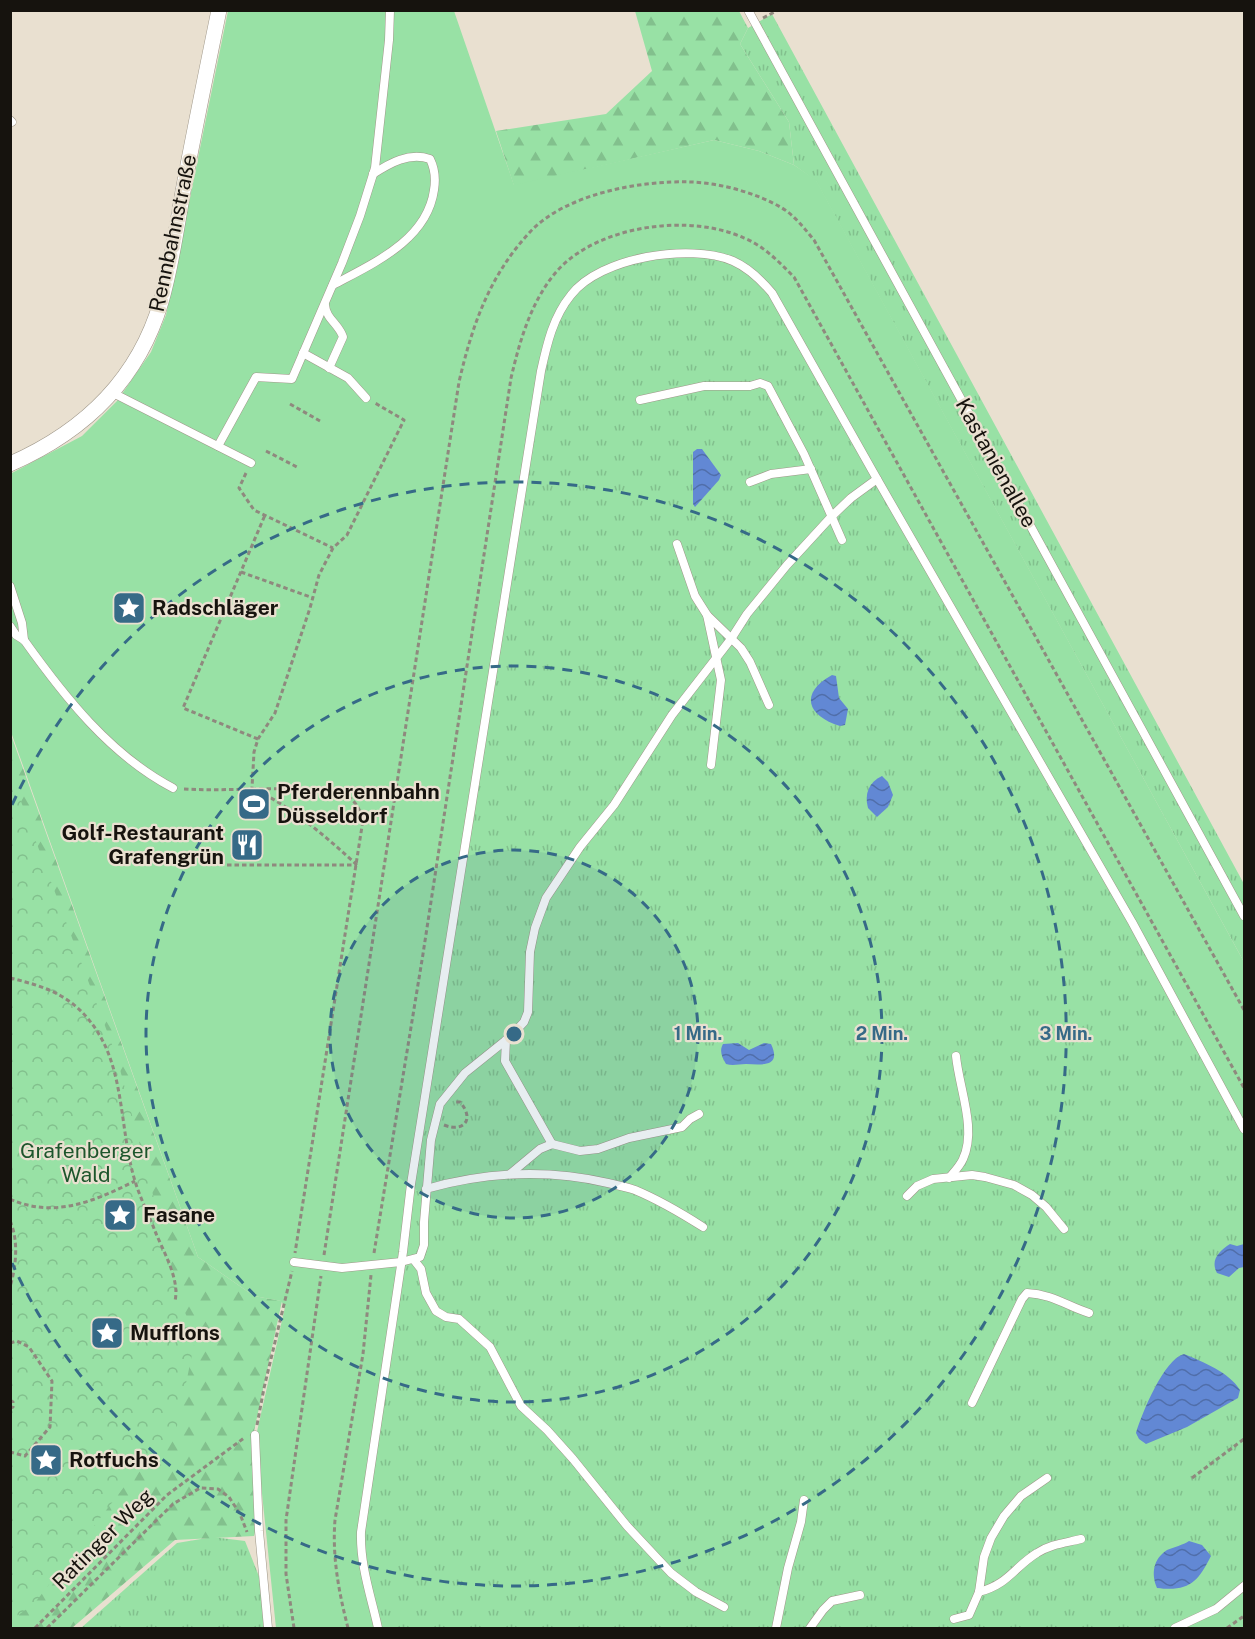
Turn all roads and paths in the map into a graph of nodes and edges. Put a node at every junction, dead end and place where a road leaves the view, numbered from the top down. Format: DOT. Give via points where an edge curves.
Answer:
graph roads {
  1 [pos="219,10"];
  2 [pos="390,10"];
  3 [pos="748,10"];
  4 [pos="373,174"];
  5 [pos="778,261"];
  6 [pos="333,285"];
  7 [pos="325,304"];
  8 [pos="303,353"];
  9 [pos="329,368"];
  10 [pos="111,393"];
  11 [pos="366,398"];
  12 [pos="640,400"];
  13 [pos="290,404"];
  14 [pos="320,421"];
  15 [pos="218,446"];
  16 [pos="266,451"];
  17 [pos="251,463"];
  18 [pos="10,464"];
  19 [pos="297,467"];
  20 [pos="811,469"];
  21 [pos="877,479"];
  22 [pos="750,482"];
  23 [pos="265,515"];
  24 [pos="831,518"];
  25 [pos="842,540"];
  26 [pos="677,544"];
  27 [pos="333,548"];
  28 [pos="241,572"];
  29 [pos="10,586"];
  30 [pos="313,598"];
  31 [pos="707,615"];
  32 [pos="10,626"];
  33 [pos="731,639"];
  34 [pos="24,640"];
  35 [pos="716,656"];
  36 [pos="769,705"];
  37 [pos="258,739"];
  38 [pos="711,765"];
  39 [pos="173,788"];
  40 [pos="252,788"];
  41 [pos="227,865"];
  42 [pos="357,865"];
  43 [pos="1245,916"];
  44 [pos="10,978"];
  45 [pos="1245,1010"];
  46 [pos="506,1040"];
  47 [pos="956,1056"];
  48 [pos="1245,1088"];
  49 [pos="699,1114"];
  50 [pos="1245,1129"];
  51 [pos="552,1144"];
  52 [pos="510,1174"];
  53 [pos="949,1178"];
  54 [pos="135,1181"];
  55 [pos="426,1189"];
  56 [pos="907,1196"];
  57 [pos="10,1199"];
  58 [pos="10,1221"];
  59 [pos="703,1227"];
  60 [pos="1064,1229"];
  61 [pos="414,1260"];
  62 [pos="294,1262"];
  63 [pos="401,1262"];
  64 [pos="322,1266"];
  65 [pos="10,1287"];
  66 [pos="175,1301"];
  67 [pos="1089,1313"];
  68 [pos="10,1343"];
  69 [pos="10,1400"];
  70 [pos="972,1402"];
  71 [pos="10,1408"];
  72 [pos="255,1435"];
  73 [pos="1245,1439"];
  74 [pos="10,1452"];
  75 [pos="1047,1478"];
  76 [pos="1192,1478"];
  77 [pos="804,1500"];
  78 [pos="247,1533"];
  79 [pos="1081,1539"];
  80 [pos="1245,1586"];
  81 [pos="979,1592"];
  82 [pos="860,1595"];
  83 [pos="724,1607"];
  84 [pos="1245,1617"];
  85 [pos="954,1619"];
  86 [pos="35,1629"];
  87 [pos="47,1629"];
  88 [pos="268,1629"];
  89 [pos="294,1629"];
  90 [pos="378,1629"];
  91 [pos="776,1629"];
  92 [pos="810,1629"];
  93 [pos="1175,1629"];
  94 [pos="1227,1629"];
  1 -- 10 [label="street, Rennbahnstraße" via="161,302 149,336"];
  2 -- 4 [label="lane" via="390,40"];
  3 -- 43 [label="lane, Kastanienallee"];
  4 -- 6 [label="lane"];
  4 -- 6 [label="lane" via="390,163 422,156 434,167 433,198 417,231 375,262"];
  5 -- 48 [label="path" via="805,294"];
  6 -- 7 [label="lane"];
  7 -- 8 [label="lane"];
  7 -- 9 [label="lane" via="325,312 343,337"];
  8 -- 9 [label="lane"];
  8 -- 15 [label="lane" via="292,379 256,377"];
  9 -- 11 [label="lane" via="348,378"];
  10 -- 15 [label="lane"];
  10 -- 18 [label="street, Rennbahnstraße" via="80,425"];
  11 -- 27 [label="path" via="404,420 347,535"];
  12 -- 20 [label="lane" via="704,386 768,386"];
  13 -- 14 [label="path"];
  15 -- 17 [label="lane"];
  16 -- 19 [label="path"];
  17 -- 23 [label="path" via="239,488 254,510"];
  20 -- 22 [label="lane" via="771,474"];
  20 -- 24 [label="lane"];
  21 -- 24 [label="lane"];
  21 -- 50 [label="lane" via="1126,912"];
  21 -- 63 [label="lane" via="771,292 733,261 698,254 635,260 589,279 572,294 558,315 547,341 537,394"];
  23 -- 27 [label="path"];
  23 -- 28 [label="path"];
  24 -- 25 [label="lane"];
  24 -- 33 [label="lane" via="787,565"];
  26 -- 31 [label="lane" via="695,596"];
  27 -- 30 [label="path"];
  28 -- 30 [label="path"];
  28 -- 37 [label="path" via="183,708"];
  29 -- 34 [label="lane"];
  30 -- 37 [label="path" via="275,713"];
  31 -- 33 [label="lane"];
  31 -- 35 [label="lane"];
  32 -- 34 [label="lane"];
  33 -- 35 [label="lane"];
  33 -- 36 [label="lane" via="750,662"];
  34 -- 39 [label="lane" via="57,686 110,743 138,767"];
  35 -- 38 [label="lane" via="721,680"];
  35 -- 46 [label="lane" via="546,898 530,952 528,1012 524,1022"];
  37 -- 40 [label="path"];
  39 -- 40 [label="path"];
  40 -- 42 [label="path" via="299,815"];
  40 -- 42 [label="path" via="320,789 348,796 363,820"];
  41 -- 42 [label="path"];
  42 -- 62 [label="path"];
  44 -- 54 [label="path" via="44,986 65,998 84,1013 97,1032 108,1052 119,1094"];
  45 -- 64 [label="path" via="814,240 795,217 780,207 740,191 692,182 615,189 568,207 531,230 491,285 468,346 459,382"];
  46 -- 51 [label="lane" via="505,1061"];
  46 -- 55 [label="lane" via="465,1073 441,1100 431,1140"];
  47 -- 53 [label="lane" via="968,1118 968,1141 963,1160"];
  49 -- 51 [label="lane" via="682,1127 598,1149 580,1151"];
  51 -- 52 [label="lane"];
  52 -- 55 [label="lane" via="458,1180"];
  52 -- 59 [label="lane" via="586,1178 633,1189"];
  53 -- 56 [label="lane" via="925,1182"];
  53 -- 60 [label="lane" via="972,1175 1014,1185 1039,1201"];
  54 -- 57 [label="path" via="102,1197 65,1208 31,1206"];
  54 -- 66 [label="path" via="171,1271"];
  55 -- 61 [label="lane" via="424,1245 420,1257"];
  58 -- 65 [label="path" via="14,1228 16,1266"];
  61 -- 63 [label="lane"];
  61 -- 83 [label="lane" via="436,1311 459,1319 490,1347 521,1406 573,1458 656,1559 696,1592"];
  62 -- 64 [label="lane"];
  62 -- 72 [label="path"];
  63 -- 64 [label="lane" via="342,1268"];
  63 -- 90 [label="lane" via="361,1532 364,1572"];
  64 -- 89 [label="path" via="286,1521 286,1574"];
  67 -- 70 [label="lane" via="1067,1306 1056,1297 1028,1293"];
  68 -- 74 [label="path" via="17,1341 28,1347 52,1381 50,1427 25,1456"];
  69 -- 71 [label="path"];
  72 -- 86 [label="path, Ratinger Weg" via="231,1446 167,1495"];
  72 -- 88 [label="lane"];
  73 -- 76 [label="path"];
  75 -- 81 [label="lane" via="1021,1496 1004,1516 984,1557"];
  77 -- 91 [label="lane"];
  78 -- 87 [label="path" via="229,1497 219,1489 200,1488 173,1504"];
  79 -- 81 [label="lane" via="1051,1544 1004,1582"];
  80 -- 93 [label="lane" via="1216,1609"];
  81 -- 85 [label="lane" via="969,1615"];
  82 -- 92 [label="lane" via="832,1601"];
  84 -- 94 [label="path"];
}
